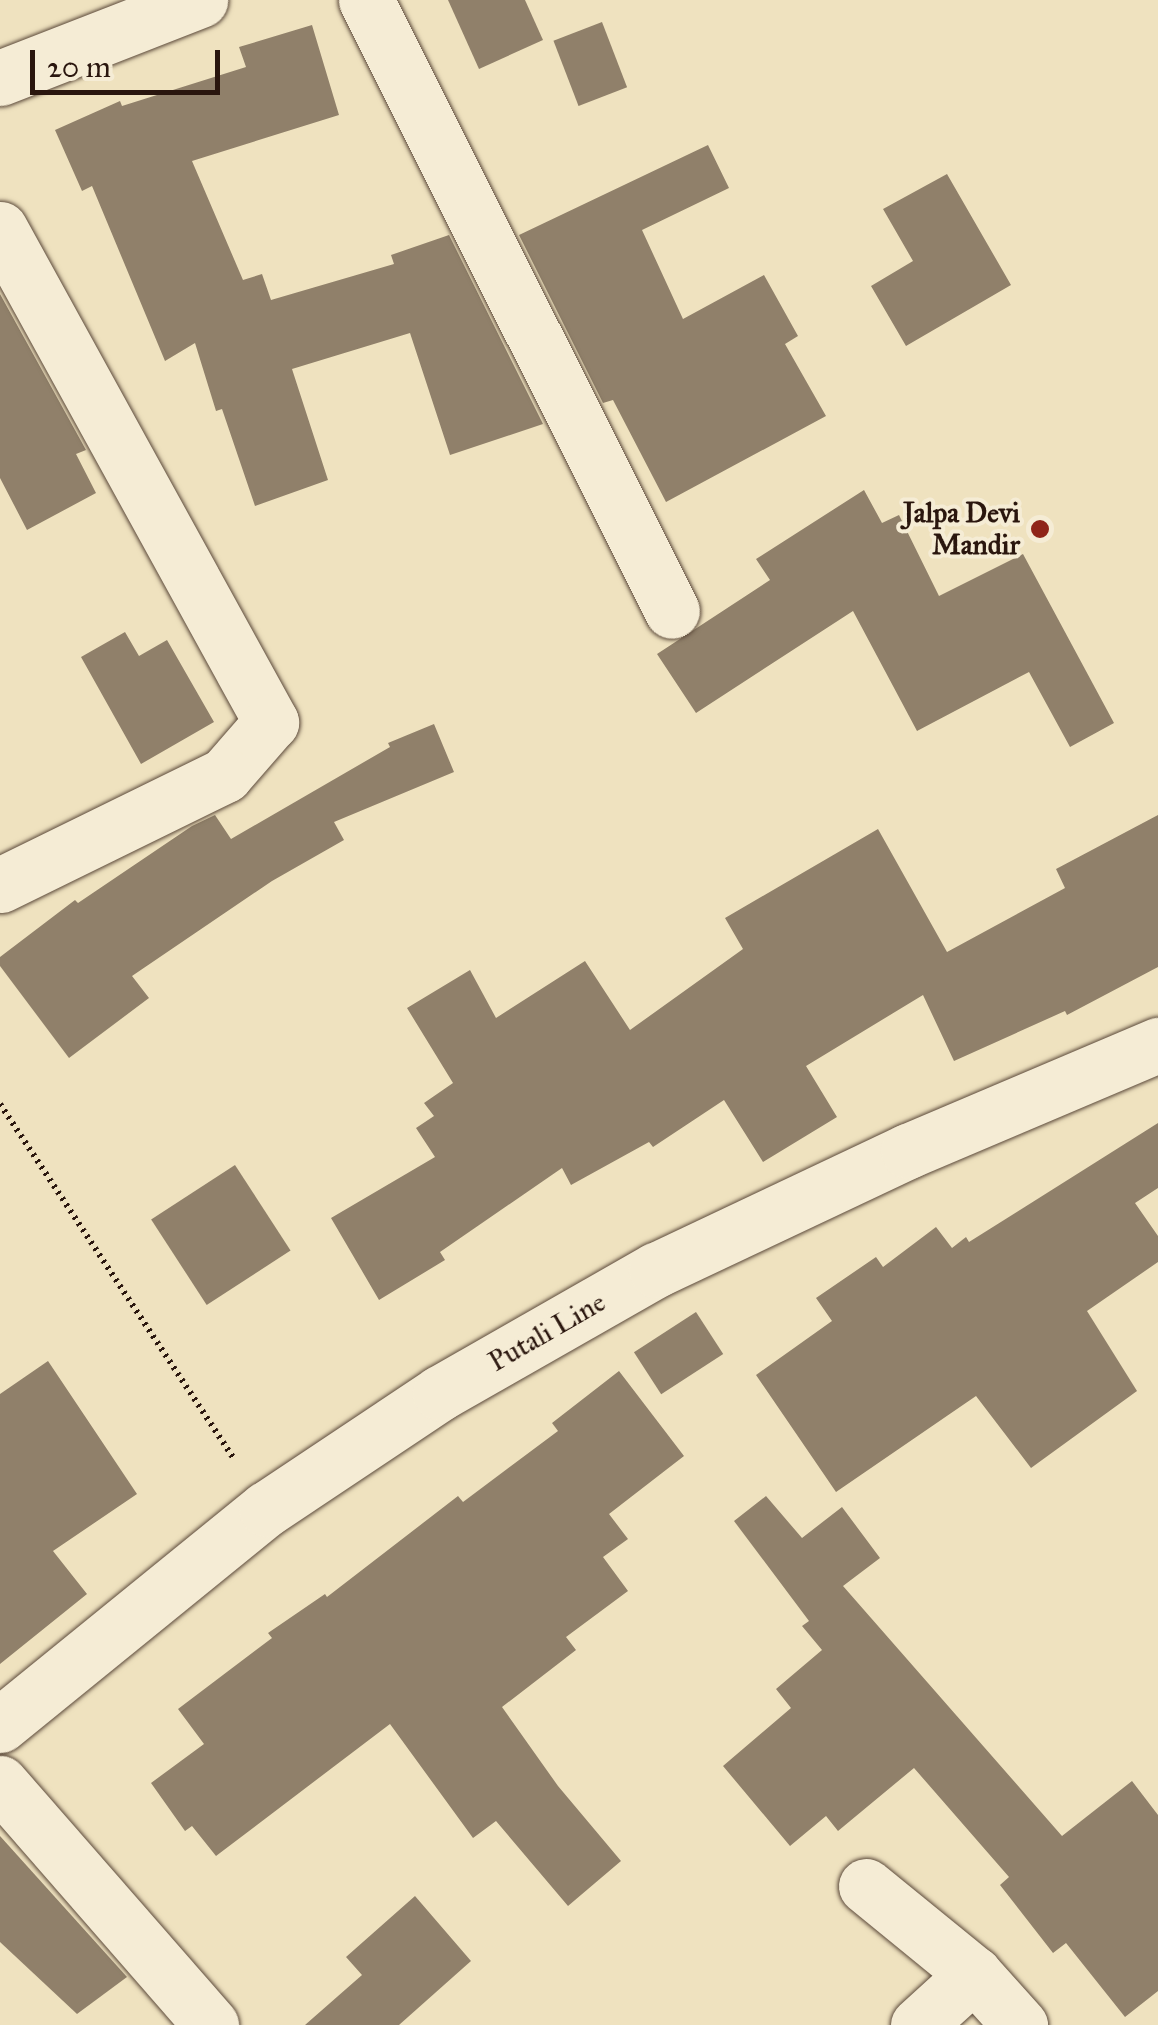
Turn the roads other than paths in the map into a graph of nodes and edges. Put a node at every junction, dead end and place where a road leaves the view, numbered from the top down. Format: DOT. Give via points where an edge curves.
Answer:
graph roads {
  1 [pos="200,0"];
  2 [pos="366,0"];
  3 [pos="0,78"];
  4 [pos="0,229"];
  5 [pos="672,612"];
  6 [pos="0,884"];
  7 [pos="1158,1046"];
  8 [pos="0,1725"];
  9 [pos="0,1783"];
  10 [pos="866,1886"];
  11 [pos="974,1974"];
  12 [pos="212,2025"];
  13 [pos="918,2025"];
  14 [pos="1020,2025"];
  1 -- 3 [label="street"];
  2 -- 5 [label="street"];
  4 -- 6 [label="street" via="271,722 225,775"];
  7 -- 8 [label="street, Putali Line" via="908,1151 656,1270 440,1394 266,1508"];
  9 -- 12 [label="street"];
  10 -- 11 [label="street"];
  11 -- 13 [label="street"];
  11 -- 14 [label="street"];
}
